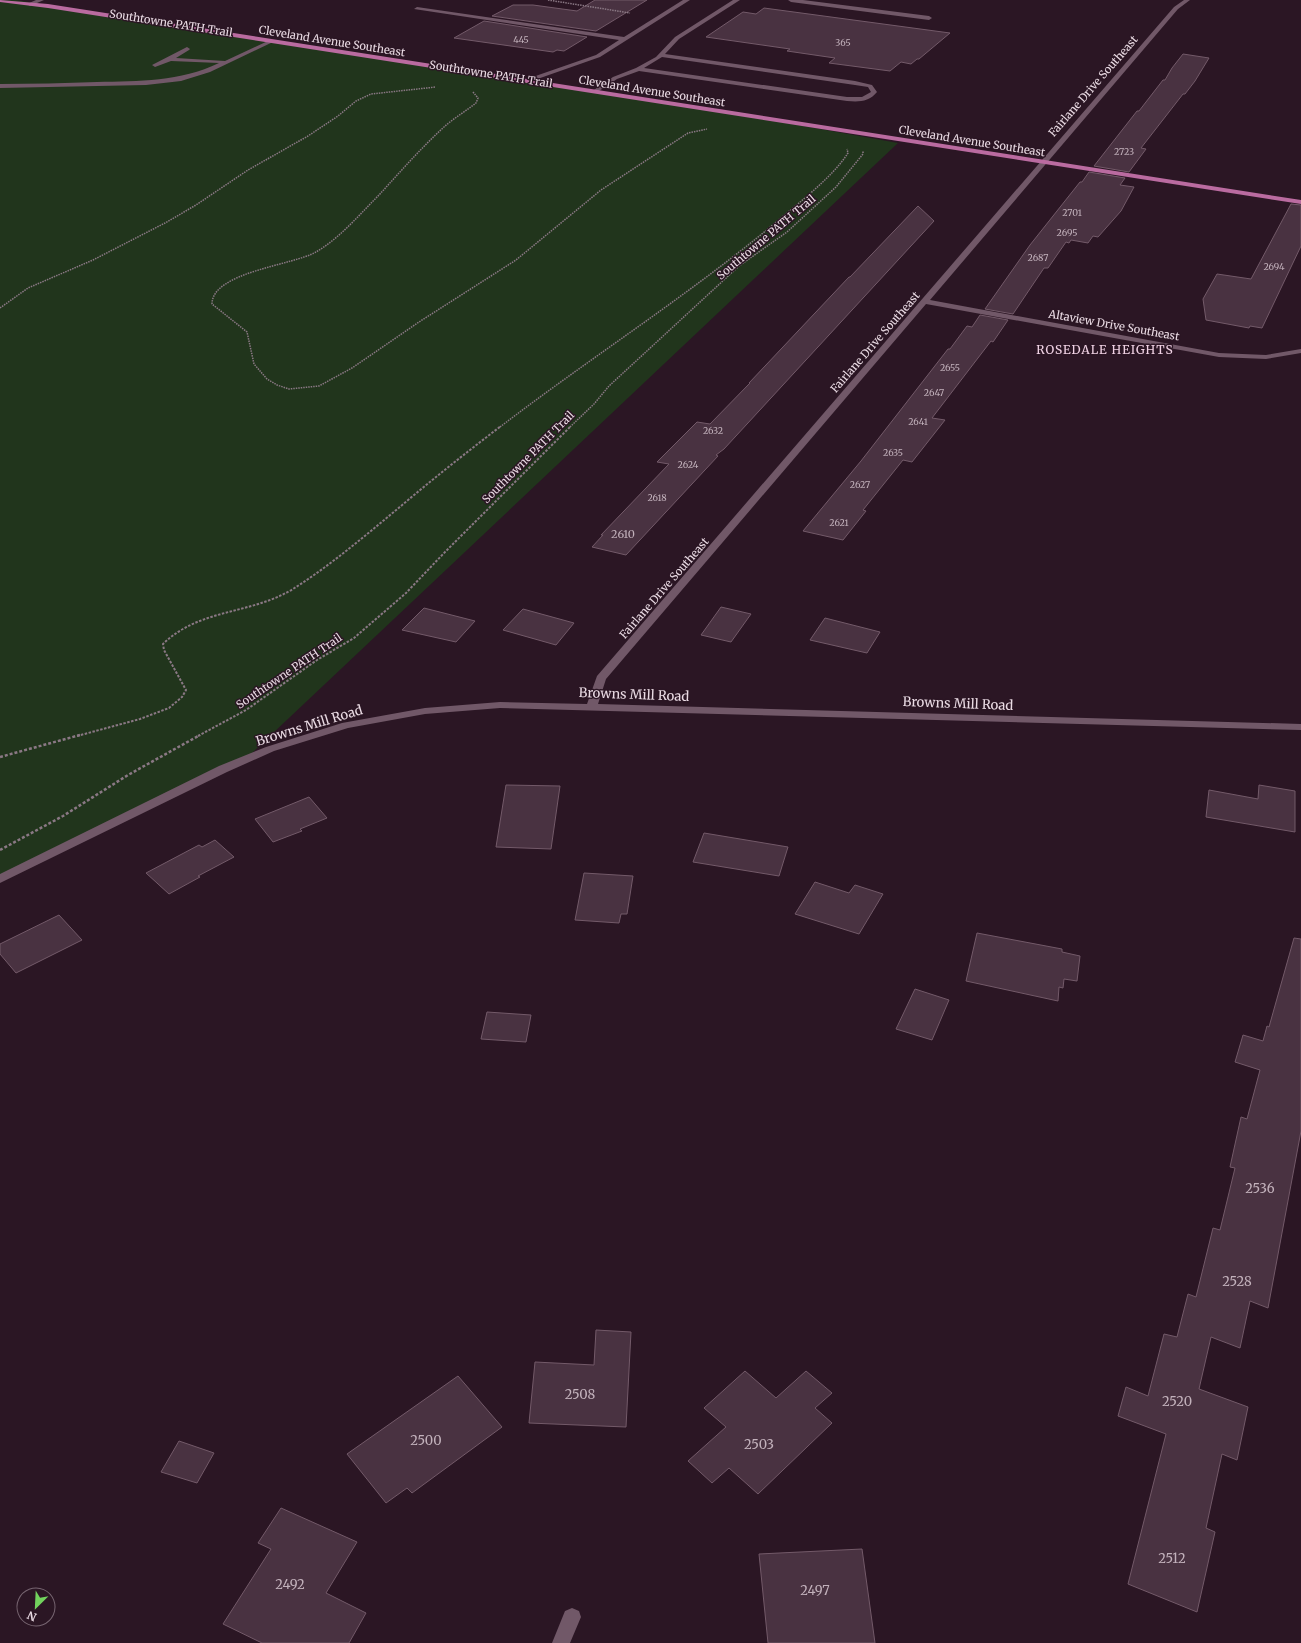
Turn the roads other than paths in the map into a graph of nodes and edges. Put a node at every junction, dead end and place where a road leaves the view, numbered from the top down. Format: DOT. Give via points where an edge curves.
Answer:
graph roads {
  1 [pos="0,0"];
  2 [pos="41,0"];
  3 [pos="687,0"];
  4 [pos="737,0"];
  5 [pos="791,0"];
  6 [pos="1187,0"];
  7 [pos="30,4"];
  8 [pos="417,9"];
  9 [pos="929,18"];
  10 [pos="623,39"];
  11 [pos="272,41"];
  12 [pos="187,49"];
  13 [pos="660,55"];
  14 [pos="170,58"];
  15 [pos="227,62"];
  16 [pos="155,65"];
  17 [pos="638,69"];
  18 [pos="526,81"];
  19 [pos="0,86"];
  20 [pos="594,92"];
  21 [pos="1042,162"];
  22 [pos="1301,202"];
  23 [pos="924,301"];
  24 [pos="1301,351"];
  25 [pos="592,706"];
  26 [pos="1301,727"];
  27 [pos="0,879"];
  28 [pos="572,1617"];
  29 [pos="561,1643"];
  1 -- 7 [label="main road, Cleveland Avenue Southeast"];
  2 -- 7 [label="street"];
  3 -- 10 [label="street"];
  4 -- 13 [label="street" via="677,38"];
  5 -- 9 [label="street"];
  6 -- 21 [label="street, Fairlane Drive Southeast" via="1176,8"];
  7 -- 11 [label="main road, Cleveland Avenue Southeast"];
  8 -- 10 [label="street"];
  10 -- 18 [label="street" via="598,56"];
  11 -- 15 [label="street"];
  11 -- 18 [label="main road, Cleveland Avenue Southeast"];
  12 -- 14 [label="street"];
  13 -- 17 [label="street"];
  13 -- 17 [label="street" via="855,83 870,86 874,92 870,97 861,100 847,100"];
  14 -- 15 [label="street"];
  14 -- 16 [label="street"];
  15 -- 19 [label="street" via="181,79 146,83"];
  17 -- 20 [label="street" via="615,78"];
  18 -- 20 [label="main road, Cleveland Avenue Southeast"];
  20 -- 21 [label="main road, Cleveland Avenue Southeast"];
  21 -- 22 [label="main road, Cleveland Avenue Southeast"];
  21 -- 23 [label="street, Fairlane Drive Southeast"];
  23 -- 24 [label="street, Altaview Drive Southeast" via="1219,355 1266,357"];
  23 -- 25 [label="street, Fairlane Drive Southeast" via="601,678"];
  25 -- 26 [label="street, Browns Mill Road"];
  25 -- 27 [label="street, Browns Mill Road" via="500,705 425,711 346,726 270,749 224,769"];
  28 -- 29 [label="street"];
}
